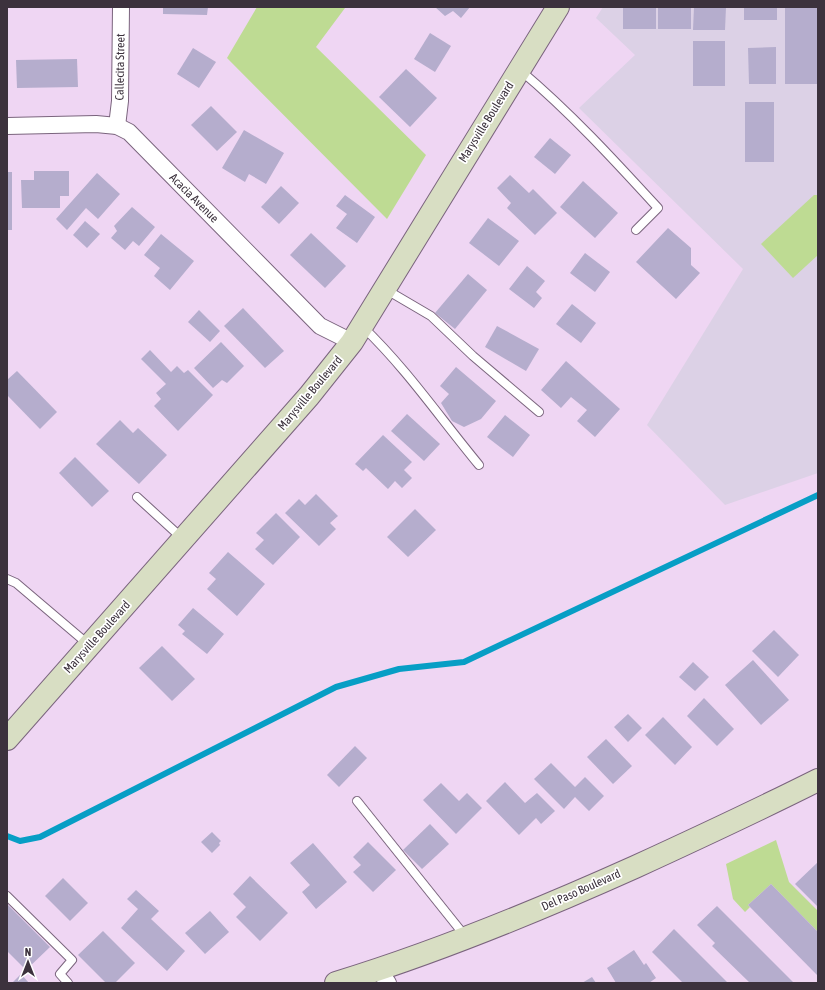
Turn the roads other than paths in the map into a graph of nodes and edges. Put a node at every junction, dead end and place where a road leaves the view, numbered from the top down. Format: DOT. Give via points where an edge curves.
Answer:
graph roads {
  1 [pos="121,7"];
  2 [pos="558,7"];
  3 [pos="519,69"];
  4 [pos="7,126"];
  5 [pos="117,126"];
  6 [pos="636,230"];
  7 [pos="384,289"];
  8 [pos="357,334"];
  9 [pos="539,412"];
  10 [pos="479,465"];
  11 [pos="138,497"];
  12 [pos="184,539"];
  13 [pos="7,579"];
  14 [pos="89,646"];
  15 [pos="7,739"];
  16 [pos="818,780"];
  17 [pos="357,801"];
  18 [pos="7,896"];
  19 [pos="466,938"];
  20 [pos="383,977"];
  21 [pos="68,983"];
  22 [pos="336,983"];
  1 -- 5 [label="street, Callecita Street" via="120,101"];
  2 -- 3 [label="main road, Marysville Boulevard"];
  3 -- 6 [label="lane" via="612,157 658,208"];
  3 -- 7 [label="main road, Marysville Boulevard"];
  4 -- 5 [label="street, Acacia Avenue"];
  5 -- 8 [label="street, Acacia Avenue" via="129,132 320,326"];
  7 -- 8 [label="main road, Marysville Boulevard"];
  7 -- 9 [label="lane" via="431,316"];
  8 -- 10 [label="lane" via="384,347"];
  8 -- 12 [label="main road, Marysville Boulevard" via="309,396"];
  11 -- 12 [label="lane"];
  12 -- 14 [label="main road, Marysville Boulevard"];
  13 -- 14 [label="lane" via="16,583"];
  14 -- 15 [label="main road, Marysville Boulevard"];
  16 -- 19 [label="main road, Del Paso Boulevard" via="585,889"];
  17 -- 19 [label="lane"];
  18 -- 21 [label="lane" via="72,960 60,974"];
  19 -- 20 [label="main road, Del Paso Boulevard"];
  20 -- 22 [label="main road, Del Paso Boulevard"];
}
